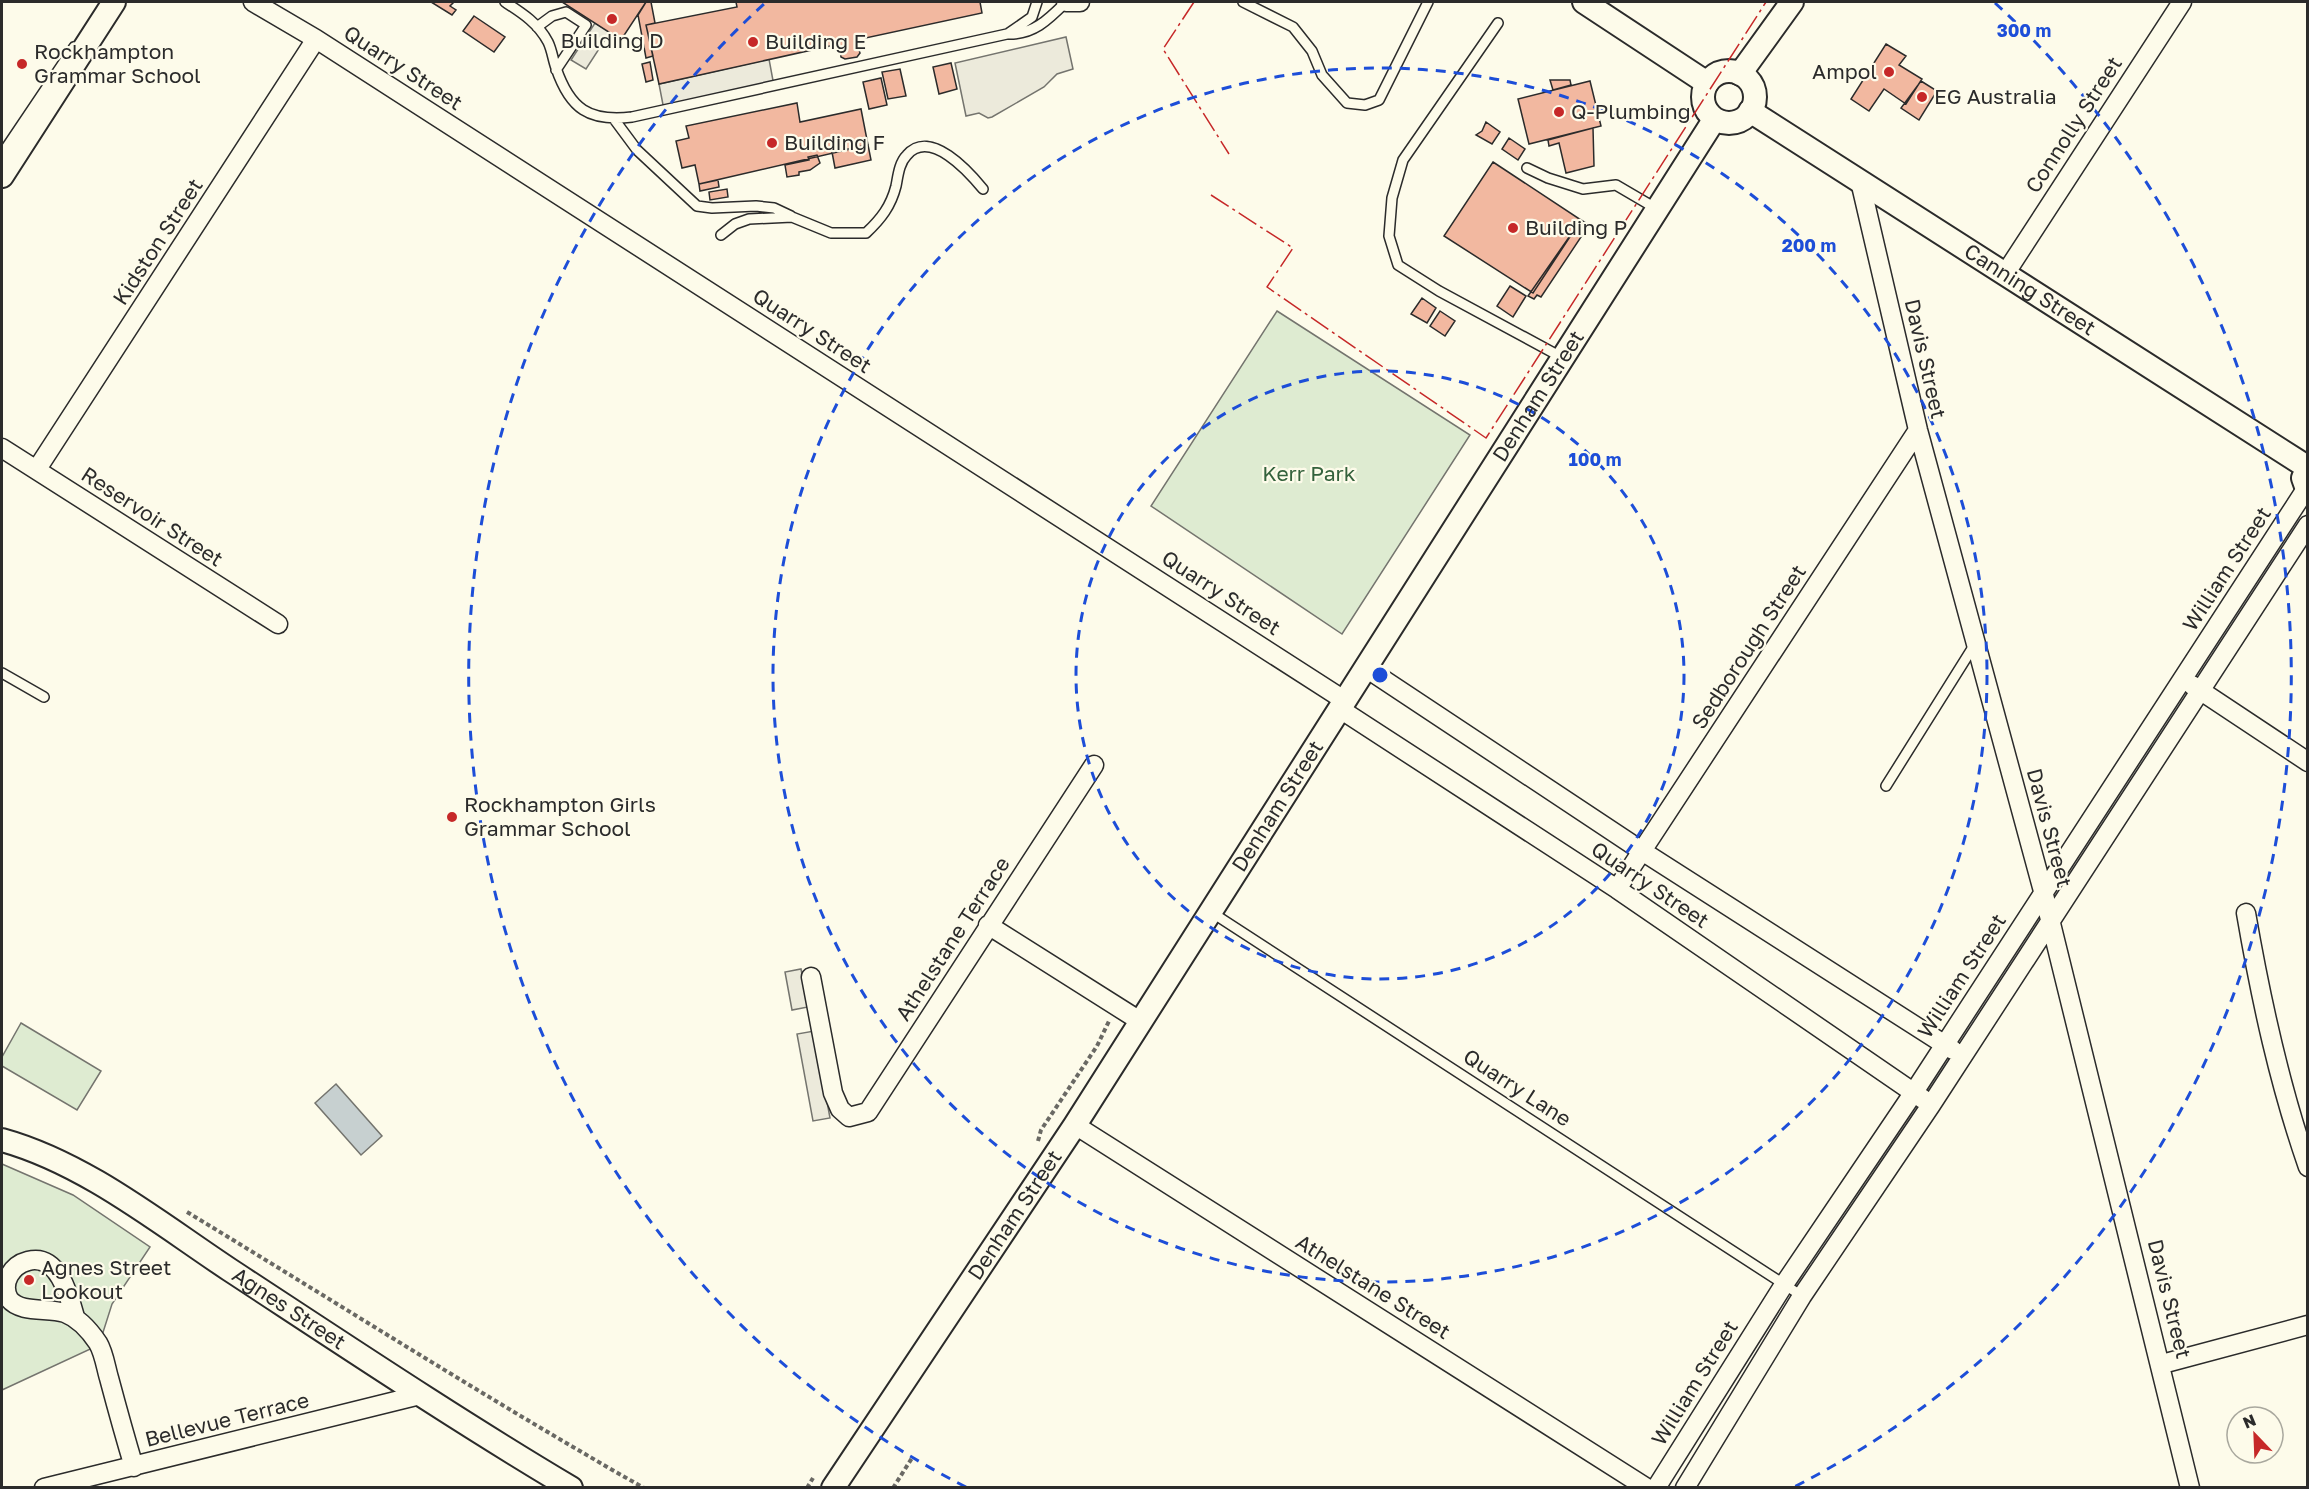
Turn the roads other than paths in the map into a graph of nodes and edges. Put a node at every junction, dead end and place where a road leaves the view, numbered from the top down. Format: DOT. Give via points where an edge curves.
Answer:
graph roads {
  1 [pos="253,2"];
  2 [pos="505,2"];
  3 [pos="1036,2"];
  4 [pos="1066,2"];
  5 [pos="1080,2"];
  6 [pos="1243,2"];
  7 [pos="1428,2"];
  8 [pos="1584,2"];
  9 [pos="1792,2"];
  10 [pos="2182,2"];
  11 [pos="110,8"];
  12 [pos="1498,22"];
  13 [pos="537,27"];
  14 [pos="1007,34"];
  15 [pos="316,39"];
  16 [pos="556,70"];
  17 [pos="1740,74"];
  18 [pos="1707,83"];
  19 [pos="1750,111"];
  20 [pos="614,119"];
  21 [pos="1714,120"];
  22 [pos="2,154"];
  23 [pos="1527,168"];
  24 [pos="2,176"];
  25 [pos="1860,181"];
  26 [pos="983,189"];
  27 [pos="1658,209"];
  28 [pos="792,217"];
  29 [pos="721,235"];
  30 [pos="2005,274"];
  31 [pos="1563,358"];
  32 [pos="1918,430"];
  33 [pos="2,448"];
  34 [pos="2307,467"];
  35 [pos="37,469"];
  36 [pos="2307,491"];
  37 [pos="2307,525"];
  38 [pos="278,624"];
  39 [pos="1975,644"];
  40 [pos="1366,668"];
  41 [pos="2,673"];
  42 [pos="2182,679"];
  43 [pos="2200,690"];
  44 [pos="44,697"];
  45 [pos="1342,705"];
  46 [pos="2307,762"];
  47 [pos="1094,765"];
  48 [pos="1886,786"];
  49 [pos="1642,851"];
  50 [pos="1617,889"];
  51 [pos="2043,891"];
  52 [pos="1211,912"];
  53 [pos="2246,913"];
  54 [pos="2049,922"];
  55 [pos="988,925"];
  56 [pos="811,977"];
  57 [pos="1140,1021"];
  58 [pos="1945,1044"];
  59 [pos="1962,1056"];
  60 [pos="1914,1092"];
  61 [pos="1931,1105"];
  62 [pos="1075,1125"];
  63 [pos="2,1140"];
  64 [pos="2307,1167"];
  65 [pos="1785,1283"];
  66 [pos="1802,1296"];
  67 [pos="75,1317"];
  68 [pos="2307,1325"];
  69 [pos="2162,1364"];
  70 [pos="420,1395"];
  71 [pos="134,1467"];
  72 [pos="44,1488"];
  73 [pos="572,1488"];
  74 [pos="833,1488"];
  75 [pos="1647,1488"];
  76 [pos="1656,1488"];
  77 [pos="1685,1488"];
  78 [pos="2190,1488"];
  1 -- 15 [label="street, Quarry Street"];
  2 -- 13 [label="lane"];
  3 -- 14 [label="lane" via="1032,17"];
  4 -- 5 [label="street"];
  4 -- 14 [label="lane" via="1047,22 1023,34"];
  6 -- 7 [label="lane" via="1293,27 1312,51 1322,75 1347,103 1365,105 1379,100"];
  8 -- 18 [label="street"];
  9 -- 17 [label="street"];
  10 -- 30 [label="street, Connolly Street"];
  11 -- 22 [label="lane" via="66,56"];
  11 -- 24 [label="street"];
  12 -- 31 [label="lane" via="1403,160 1392,198 1389,236 1398,265"];
  13 -- 16 [label="lane" via="548,43"];
  13 -- 16 [label="lane" via="566,12 586,25"];
  14 -- 20 [label="lane"];
  15 -- 35 [label="street, Kidston Street"];
  15 -- 45 [label="street, Quarry Street"];
  16 -- 20 [label="lane" via="567,94 586,112"];
  17 -- 18 [label="street" via="1721,72"];
  17 -- 19 [label="street" via="1752,87"];
  18 -- 21 [label="street" via="1703,102"];
  19 -- 21 [label="street" via="1736,122"];
  19 -- 25 [label="street, Canning Street"];
  20 -- 28 [label="lane" via="637,150 697,206 774,208"];
  21 -- 27 [label="street, Denham Street"];
  23 -- 27 [label="lane" via="1583,189 1616,185"];
  25 -- 30 [label="street, Canning Street"];
  25 -- 32 [label="street, Davis Street"];
  26 -- 28 [label="lane" via="943,152 918,148 907,155 900,169 890,206 866,233 831,233"];
  27 -- 31 [label="street, Denham Street"];
  28 -- 29 [label="lane" via="749,219"];
  30 -- 34 [label="street, Canning Street"];
  31 -- 40 [label="street, Denham Street"];
  32 -- 39 [label="street, Davis Street"];
  32 -- 49 [label="street, Sedborough Street"];
  33 -- 35 [label="street, Reservoir Street"];
  34 -- 36 [label="street" via="2303,478"];
  35 -- 38 [label="street, Reservoir Street"];
  36 -- 42 [label="street, William Street"];
  37 -- 43 [label="street, William Street"];
  39 -- 48 [label="lane"];
  39 -- 51 [label="street, Davis Street"];
  40 -- 45 [label="street, Denham Street"];
  40 -- 49 [label="street, Quarry Street"];
  41 -- 44 [label="lane"];
  42 -- 43 [label="street"];
  42 -- 51 [label="street, William Street"];
  43 -- 46 [label="street"];
  43 -- 54 [label="street, William Street"];
  45 -- 50 [label="street, Quarry Street"];
  45 -- 52 [label="street, Denham Street"];
  47 -- 55 [label="street, Athelstane Terrace"];
  49 -- 50 [label="street, Sedborough Street"];
  49 -- 58 [label="street, Quarry Street"];
  50 -- 60 [label="street, Quarry Street"];
  51 -- 54 [label="street, Davis Street"];
  51 -- 58 [label="street, William Street"];
  52 -- 57 [label="street, Denham Street"];
  52 -- 65 [label="lane, Quarry Lane"];
  53 -- 64 [label="street" via="2262,1009"];
  54 -- 59 [label="street, William Street"];
  54 -- 69 [label="street, Davis Street"];
  55 -- 56 [label="street, Athelstane Terrace" via="868,1112 849,1117 840,1110 833,1093"];
  55 -- 57 [label="street"];
  57 -- 62 [label="street, Denham Street"];
  58 -- 59 [label="street, Quarry Street"];
  58 -- 60 [label="street, William Street"];
  59 -- 61 [label="street, William Street"];
  60 -- 61 [label="street, Quarry Street"];
  60 -- 65 [label="street, William Street"];
  61 -- 66 [label="street, William Street"];
  62 -- 74 [label="street, Denham Street"];
  62 -- 75 [label="street, Athelstane Street"];
  63 -- 70 [label="street, Agnes Street" via="54,1160 117,1196"];
  65 -- 66 [label="lane, Quarry Lane"];
  65 -- 76 [label="street, William Street"];
  66 -- 77 [label="street, William Street"];
  67 -- 71 [label="street" via="99,1345"];
  68 -- 69 [label="street"];
  69 -- 78 [label="street, Davis Street"];
  70 -- 71 [label="street, Bellevue Terrace"];
  70 -- 73 [label="street, Agnes Street"];
  71 -- 72 [label="street, Bellevue Terrace"];
}
